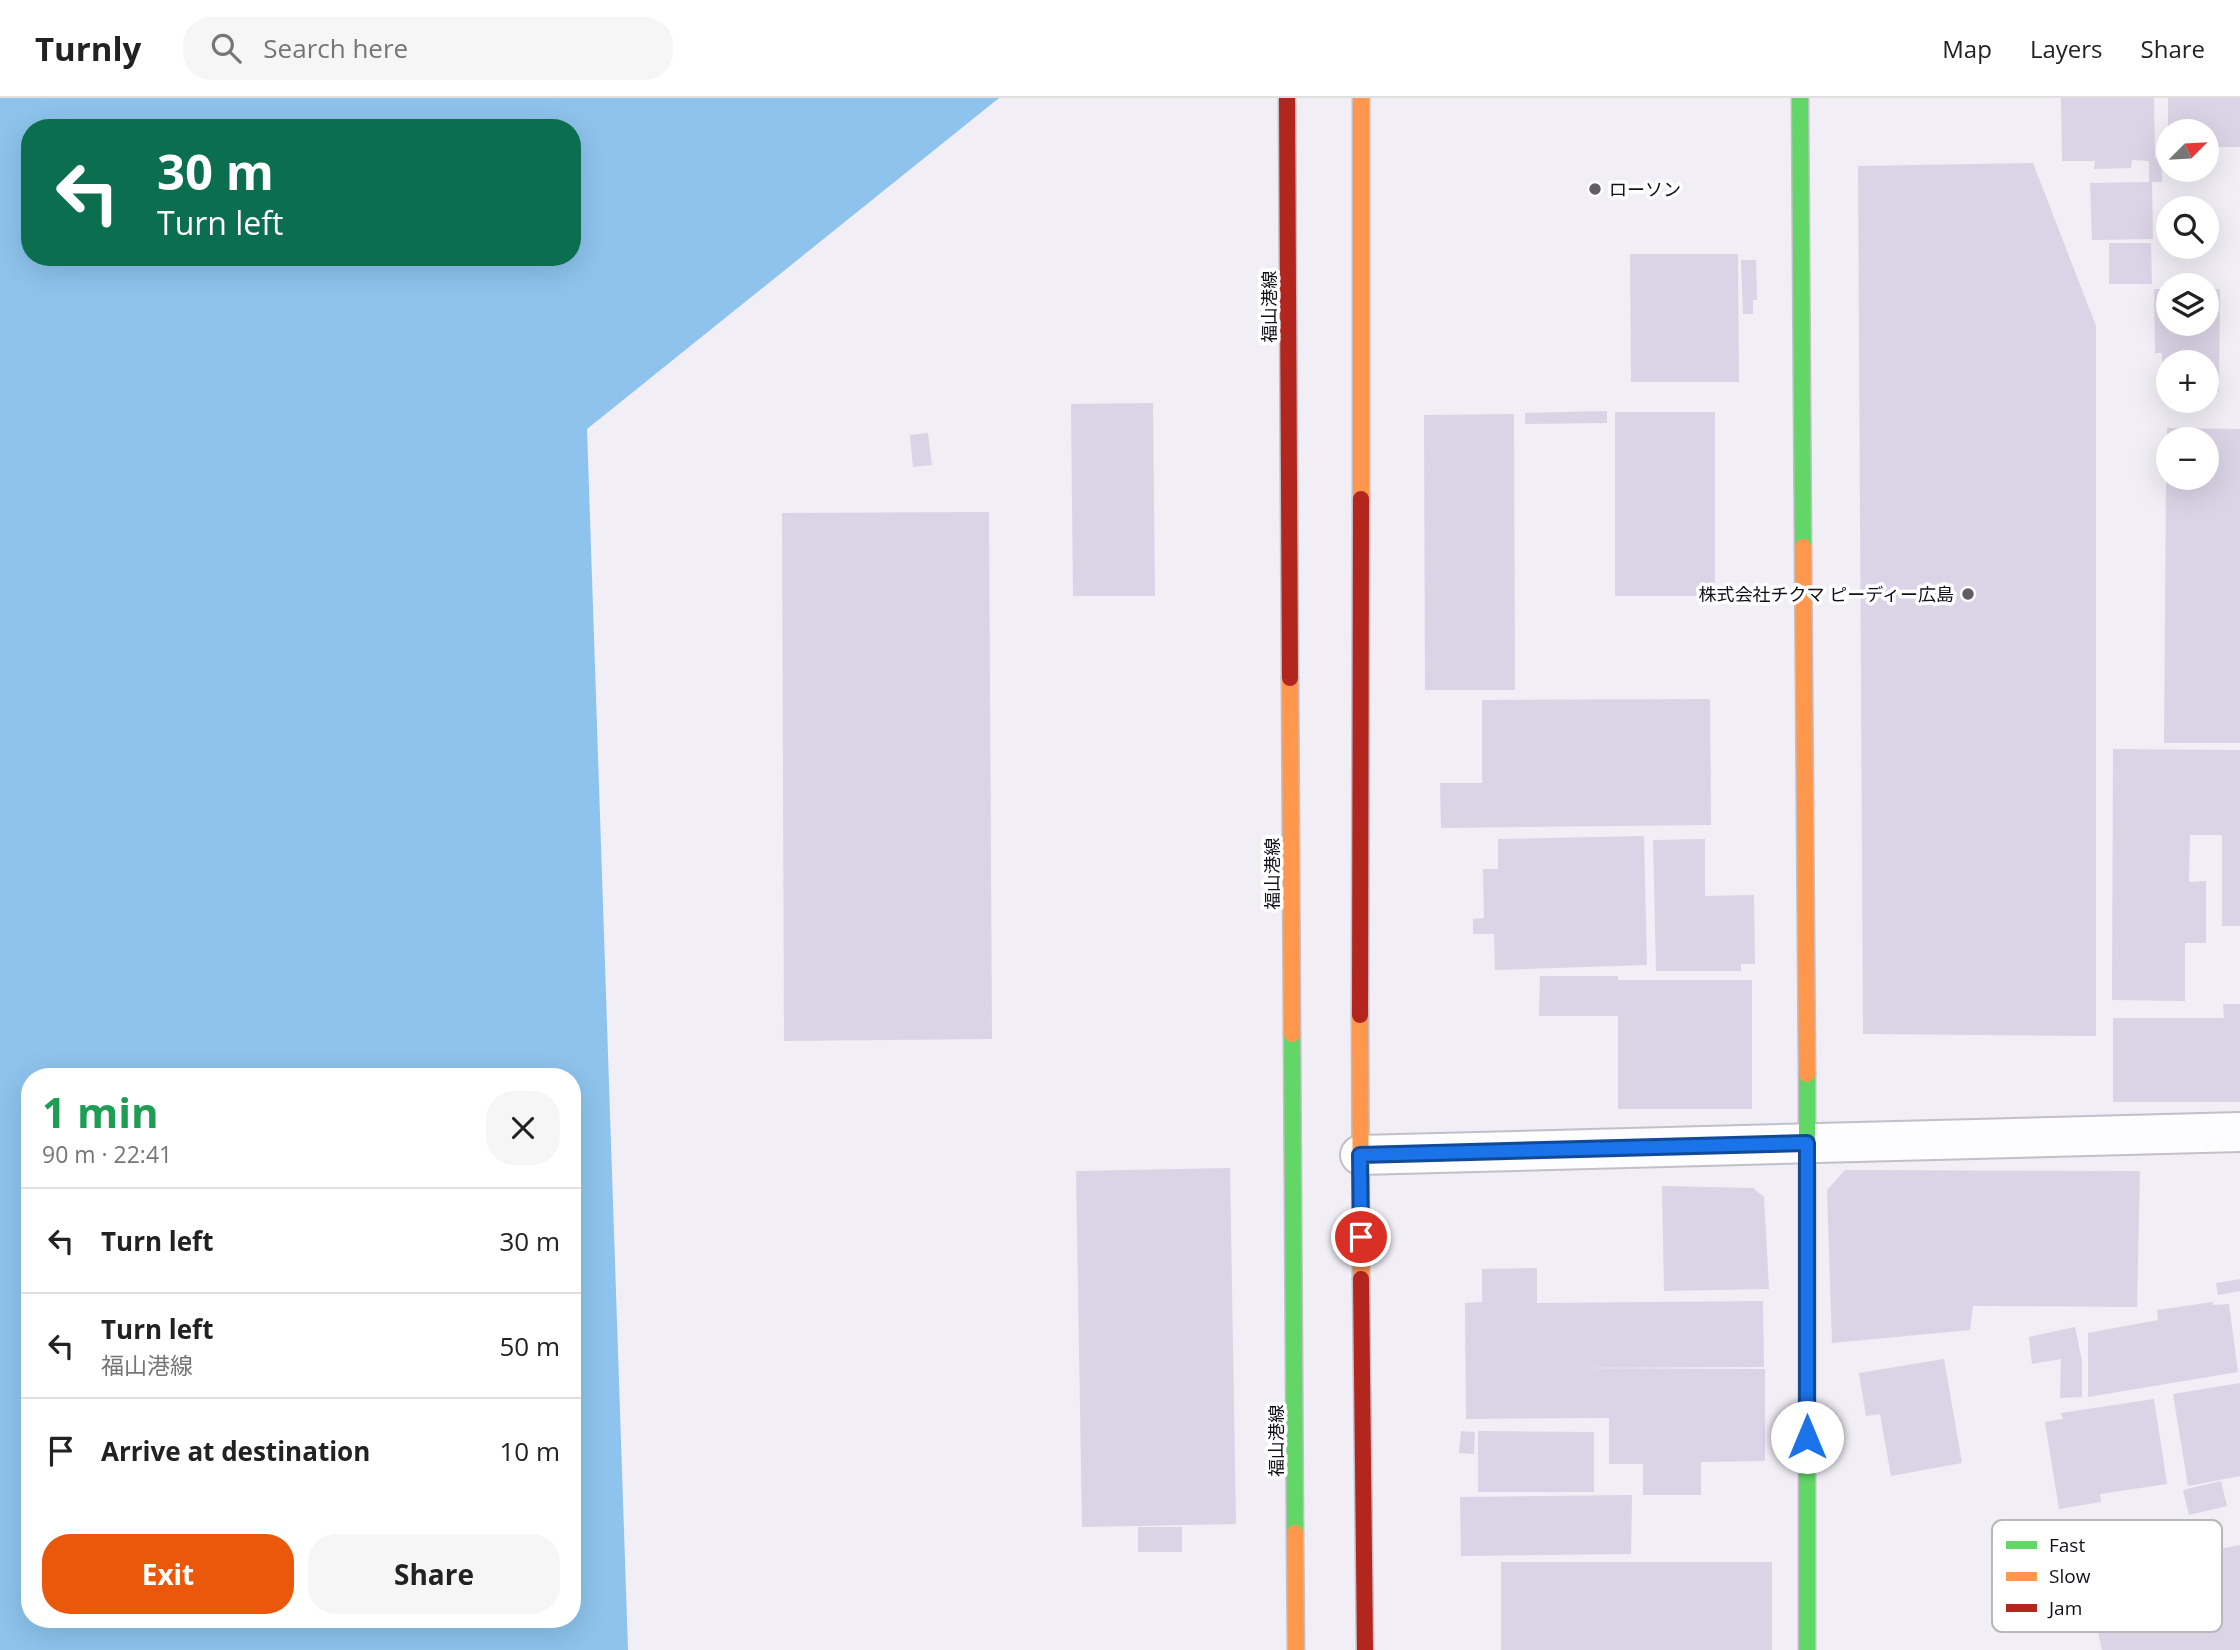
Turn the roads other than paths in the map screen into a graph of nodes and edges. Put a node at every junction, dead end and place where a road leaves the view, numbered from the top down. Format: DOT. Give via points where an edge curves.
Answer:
graph roads {
  1 [pos="1287,98"];
  2 [pos="1361,98"];
  3 [pos="1800,98"];
  4 [pos="2240,1132"];
  5 [pos="1807,1143"];
  6 [pos="1360,1155"];
  7 [pos="1296,1650"];
  8 [pos="1365,1650"];
  9 [pos="1807,1650"];
  1 -- 7 [label="main road, 福山港線"];
  2 -- 6 [label="main road"];
  3 -- 5 [label="main road"];
  4 -- 5 [label="street"];
  5 -- 6 [label="street"];
  5 -- 9 [label="main road"];
  6 -- 8 [label="main road"];
}
